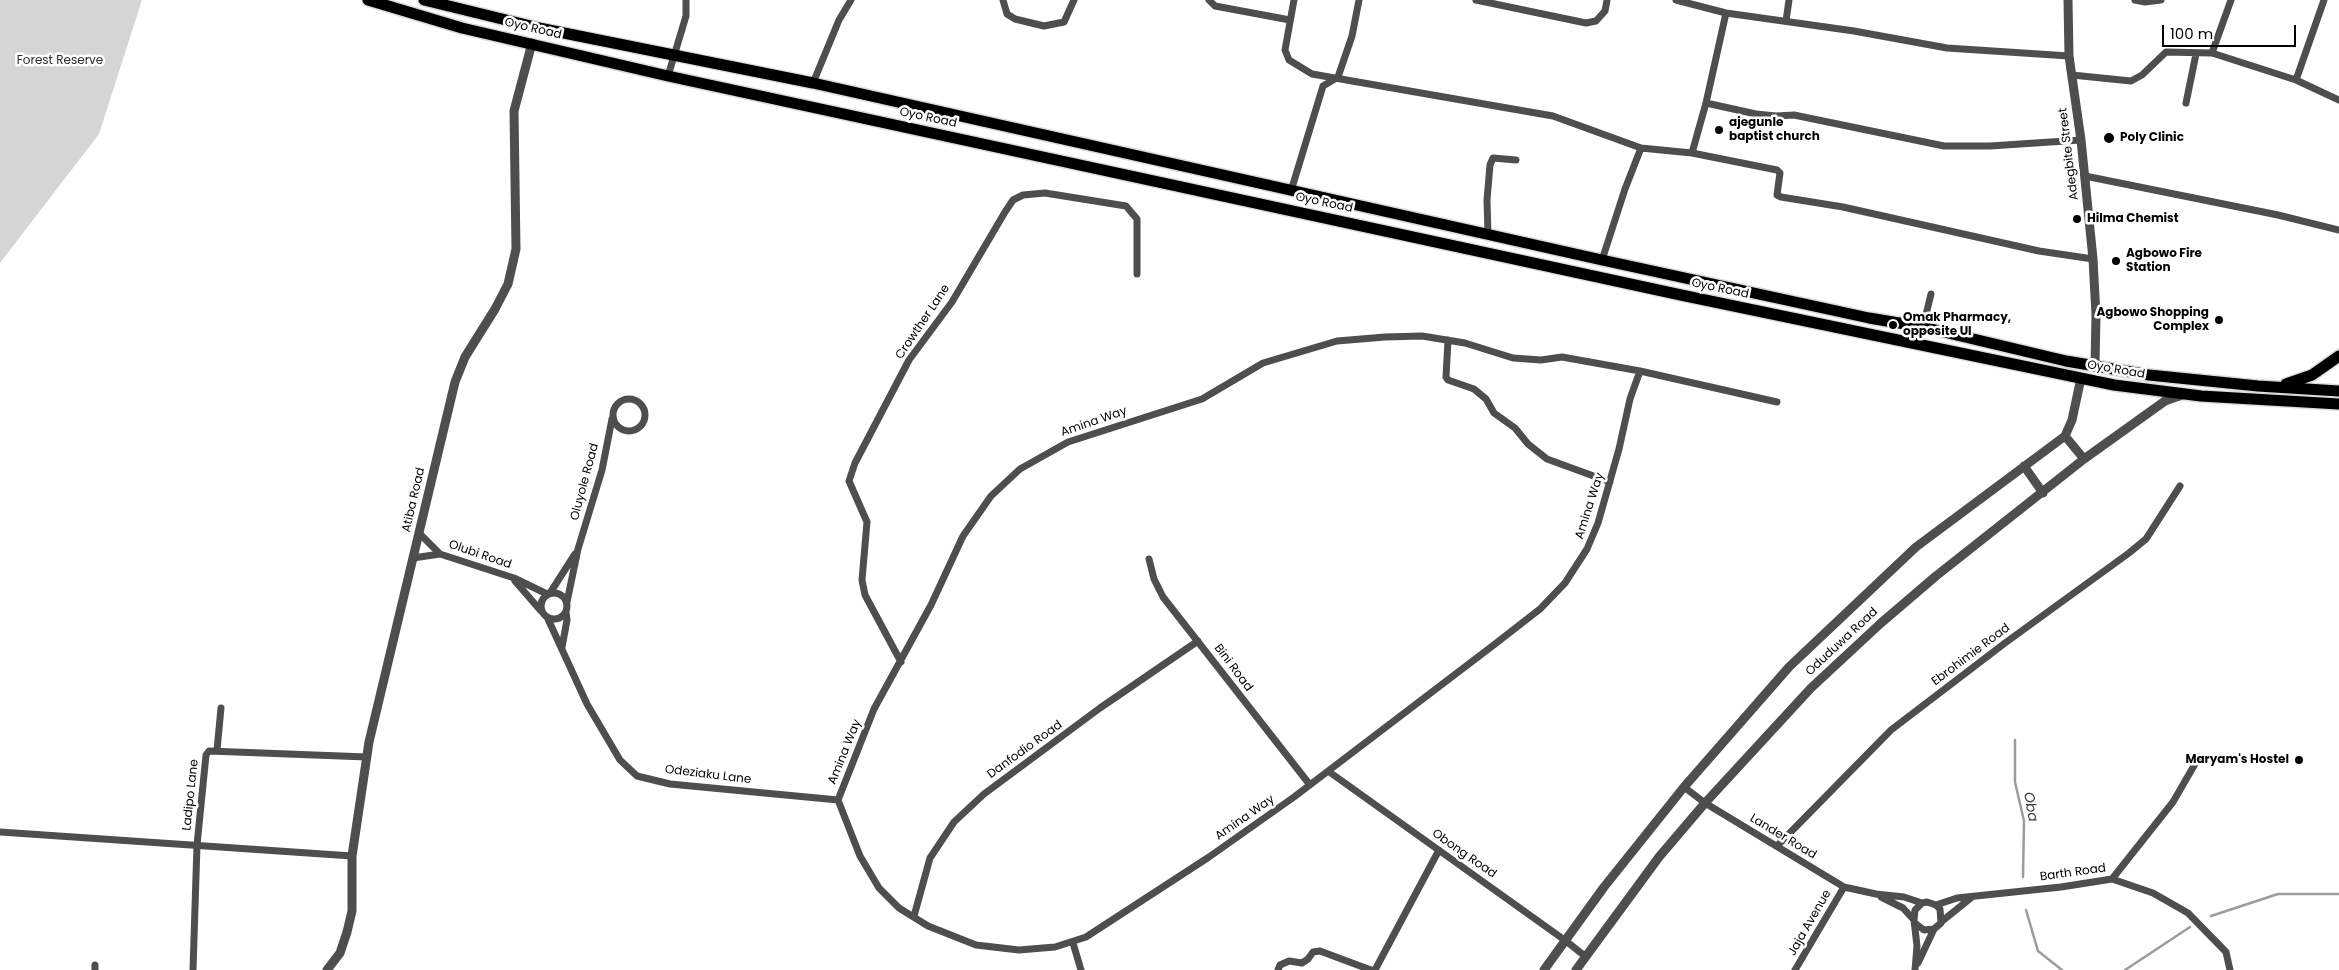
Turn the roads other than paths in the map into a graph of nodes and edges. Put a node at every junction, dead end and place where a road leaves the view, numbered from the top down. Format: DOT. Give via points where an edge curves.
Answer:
graph roads {
  1 [pos="424,0"];
  2 [pos="686,0"];
  3 [pos="852,0"];
  4 [pos="1003,0"];
  5 [pos="1074,0"];
  6 [pos="1209,0"];
  7 [pos="1294,0"];
  8 [pos="1359,0"];
  9 [pos="1476,0"];
  10 [pos="1607,0"];
  11 [pos="1676,0"];
  12 [pos="1712,0"];
  13 [pos="1789,0"];
  14 [pos="2068,0"];
  15 [pos="2134,0"];
  16 [pos="2161,0"];
  17 [pos="2231,0"];
  18 [pos="2324,0"];
  19 [pos="376,1"];
  20 [pos="1711,9"];
  21 [pos="1726,13"];
  22 [pos="1290,20"];
  23 [pos="1786,21"];
  24 [pos="532,42"];
  25 [pos="2212,53"];
  26 [pos="2196,54"];
  27 [pos="673,56"];
  28 [pos="2069,56"];
  29 [pos="2072,75"];
  30 [pos="668,76"];
  31 [pos="1338,77"];
  32 [pos="2296,80"];
  33 [pos="813,83"];
  34 [pos="2339,100"];
  35 [pos="1706,103"];
  36 [pos="2186,103"];
  37 [pos="2081,140"];
  38 [pos="1641,148"];
  39 [pos="1692,153"];
  40 [pos="1516,160"];
  41 [pos="2085,176"];
  42 [pos="1291,191"];
  43 [pos="2339,230"];
  44 [pos="1488,235"];
  45 [pos="2092,259"];
  46 [pos="1602,260"];
  47 [pos="1137,274"];
  48 [pos="1725,287"];
  49 [pos="1932,294"];
  50 [pos="1721,303"];
  51 [pos="1923,327"];
  52 [pos="1448,340"];
  53 [pos="2339,356"];
  54 [pos="2095,366"];
  55 [pos="1640,371"];
  56 [pos="2125,371"];
  57 [pos="2149,376"];
  58 [pos="2081,378"];
  59 [pos="2258,386"];
  60 [pos="2146,390"];
  61 [pos="2339,391"];
  62 [pos="2183,394"];
  63 [pos="1777,402"];
  64 [pos="2339,404"];
  65 [pos="612,419"];
  66 [pos="2065,436"];
  67 [pos="2084,459"];
  68 [pos="2024,466"];
  69 [pos="1610,482"];
  70 [pos="2180,486"];
  71 [pos="2043,493"];
  72 [pos="419,533"];
  73 [pos="578,549"];
  74 [pos="440,554"];
  75 [pos="413,558"];
  76 [pos="1149,559"];
  77 [pos="514,578"];
  78 [pos="549,593"];
  79 [pos="567,602"];
  80 [pos="541,611"];
  81 [pos="566,612"];
  82 [pos="548,619"];
  83 [pos="1198,641"];
  84 [pos="562,647"];
  85 [pos="901,662"];
  86 [pos="222,708"];
  87 [pos="217,750"];
  88 [pos="367,757"];
  89 [pos="2199,757"];
  90 [pos="1328,771"];
  91 [pos="1310,785"];
  92 [pos="1684,787"];
  93 [pos="838,800"];
  94 [pos="1705,803"];
  95 [pos="0,832"];
  96 [pos="197,845"];
  97 [pos="1777,846"];
  98 [pos="1439,850"];
  99 [pos="352,856"];
  100 [pos="2112,878"];
  101 [pos="1844,887"];
  102 [pos="1876,894"];
  103 [pos="1972,897"];
  104 [pos="1922,903"];
  105 [pos="1936,905"];
  106 [pos="914,916"];
  107 [pos="1915,922"];
  108 [pos="1940,923"];
  109 [pos="1934,930"];
  110 [pos="1566,941"];
  111 [pos="1073,943"];
  112 [pos="1586,957"];
  113 [pos="193,970"];
  114 [pos="327,970"];
  115 [pos="1081,970"];
  116 [pos="1278,970"];
  117 [pos="1371,970"];
  118 [pos="1375,970"];
  119 [pos="1544,970"];
  120 [pos="1576,970"];
  121 [pos="1795,970"];
  122 [pos="2230,970"];
  1 -- 27 [label="highway, Oyo Road"];
  2 -- 27 [label="street" via="686,16"];
  3 -- 33 [label="street" via="839,20"];
  4 -- 5 [label="street" via="1007,14 1044,26 1064,22"];
  6 -- 22 [label="street" via="1215,6"];
  7 -- 22 [label="street"];
  8 -- 31 [label="street" via="1352,36"];
  9 -- 10 [label="street" via="1586,23 1596,21 1605,11"];
  11 -- 20 [label="street"];
  12 -- 20 [label="street"];
  13 -- 23 [label="street"];
  14 -- 28 [label="street, Adegbite Street"];
  15 -- 16 [label="street"];
  17 -- 25 [label="street"];
  18 -- 32 [label="street"];
  19 -- 24 [label="highway, Oyo Road" via="462,28"];
  20 -- 21 [label="street"];
  21 -- 23 [label="street"];
  21 -- 35 [label="street"];
  22 -- 31 [label="street" via="1285,50 1289,60 1312,74"];
  23 -- 28 [label="street" via="1947,48"];
  24 -- 30 [label="highway, Oyo Road"];
  24 -- 72 [label="street, Atiba Road" via="514,111 516,249 508,284 465,357 455,382"];
  25 -- 26 [label="street"];
  25 -- 32 [label="street"];
  26 -- 29 [label="street" via="2166,52 2131,81"];
  26 -- 36 [label="street"];
  27 -- 30 [label="street"];
  27 -- 33 [label="highway, Oyo Road"];
  28 -- 29 [label="street, Adegbite Street"];
  29 -- 37 [label="street, Adegbite Street"];
  30 -- 50 [label="highway, Oyo Road"];
  31 -- 38 [label="street" via="1553,116"];
  31 -- 42 [label="street" via="1323,86"];
  32 -- 34 [label="street"];
  33 -- 42 [label="highway, Oyo Road"];
  35 -- 37 [label="street" via="1756,114 1794,115 1944,146"];
  35 -- 39 [label="street"];
  37 -- 41 [label="street, Adegbite Street"];
  38 -- 39 [label="street"];
  38 -- 46 [label="street" via="1624,189"];
  39 -- 45 [label="street" via="1776,170 1780,173 1777,195 1781,197 1842,207 2039,251"];
  40 -- 44 [label="street" via="1493,158 1490,165"];
  41 -- 43 [label="street"];
  41 -- 45 [label="street, Adegbite Street"];
  42 -- 44 [label="highway, Oyo Road"];
  44 -- 46 [label="highway, Oyo Road"];
  45 -- 54 [label="street, Adegbite Street"];
  46 -- 48 [label="highway, Oyo Road"];
  47 -- 85 [label="street, Crowther Lane" via="1137,219 1126,206 1045,193 1023,195 1013,200 952,302 910,360 855,463 850,481 867,522 862,580 865,595"];
  48 -- 50 [label="highway"];
  48 -- 51 [label="highway, Oyo Road"];
  49 -- 51 [label="street"];
  50 -- 58 [label="highway, Oyo Road"];
  51 -- 54 [label="highway, Oyo Road"];
  52 -- 55 [label="street, Amina Way" via="1513,358 1542,360 1562,357"];
  52 -- 69 [label="street" via="1448,380 1474,390 1486,399 1494,413 1547,459"];
  52 -- 85 [label="street, Amina Way" via="1422,336 1337,342 1263,363 1202,399 1068,442 1020,469 991,496 963,536"];
  53 -- 59 [label="highway" via="2300,381"];
  54 -- 56 [label="highway, Oyo Road"];
  55 -- 63 [label="street, Amina Way"];
  55 -- 69 [label="street, Amina Way"];
  56 -- 57 [label="highway, Oyo Road"];
  56 -- 58 [label="highway" via="2120,376 2090,375"];
  57 -- 59 [label="highway, Oyo Road"];
  57 -- 60 [label="highway"];
  58 -- 60 [label="highway, Oyo Road"];
  58 -- 66 [label="street"];
  59 -- 61 [label="highway"];
  60 -- 62 [label="highway, Oyo Road"];
  62 -- 64 [label="highway, Oyo Road"];
  62 -- 67 [label="street, Oduduwa Road" via="2165,401"];
  65 -- 65 [label="street" via="619,430 632,432 643,424 645,412 638,401 625,398 614,406"];
  65 -- 73 [label="street, Oluyole Road" via="602,470"];
  66 -- 67 [label="street"];
  66 -- 68 [label="street, Oduduwa Road"];
  67 -- 71 [label="street, Oduduwa Road"];
  68 -- 71 [label="street"];
  68 -- 92 [label="street, Oduduwa Road" via="1916,547 1860,597 1789,667"];
  69 -- 90 [label="street, Amina Way" via="1587,549 1565,583 1540,609"];
  70 -- 97 [label="street, Ebrohimie Road" via="2146,539 1891,730"];
  71 -- 94 [label="street, Oduduwa Road" via="1880,623 1811,688"];
  72 -- 74 [label="street, Olubi Road"];
  72 -- 75 [label="street, Atiba Road"];
  73 -- 78 [label="street, Oluyole Road"];
  73 -- 79 [label="street, Oluyole Road"];
  74 -- 75 [label="street, Olubi Road"];
  74 -- 77 [label="street, Olubi Road"];
  75 -- 88 [label="street, Atiba Road"];
  76 -- 83 [label="street, Bini Road" via="1163,597"];
  77 -- 78 [label="street, Olubi Road"];
  77 -- 80 [label="street, Olubi Road"];
  78 -- 79 [label="street" via="557,592"];
  78 -- 80 [label="street" via="540,604"];
  79 -- 81 [label="street"];
  80 -- 82 [label="street"];
  81 -- 82 [label="street" via="558,619"];
  81 -- 84 [label="street" via="568,620"];
  82 -- 84 [label="street, Odeziaku Lane"];
  83 -- 91 [label="street, Bini Road"];
  83 -- 106 [label="street, Danfodio Road" via="984,794 954,822 930,858"];
  84 -- 93 [label="street, Odeziaku Lane" via="587,704 620,760 637,776 670,784"];
  85 -- 93 [label="street, Amina Way" via="874,709"];
  86 -- 87 [label="street"];
  87 -- 88 [label="street, Ladipo Lane"];
  87 -- 96 [label="street, Ladipo Lane" via="209,750 206,755"];
  88 -- 99 [label="street, Atiba Road"];
  89 -- 100 [label="street" via="2173,802"];
  90 -- 91 [label="street, Amina Way"];
  90 -- 98 [label="street, Obong Road"];
  91 -- 111 [label="street, Amina Way" via="1202,862"];
  92 -- 94 [label="street, Lander Road"];
  92 -- 110 [label="street, Oduduwa Road" via="1604,887"];
  93 -- 106 [label="street, Amina Way" via="860,856 879,888 899,908"];
  94 -- 97 [label="street, Lander Road"];
  94 -- 112 [label="street, Oduduwa Road" via="1660,857"];
  95 -- 96 [label="street"];
  96 -- 99 [label="street"];
  96 -- 113 [label="street, Ladipo Lane"];
  97 -- 101 [label="street, Lander Road"];
  98 -- 110 [label="street, Obong Road"];
  98 -- 118 [label="street"];
  99 -- 114 [label="street, Atiba Road" via="352,902 347,932 340,953"];
  100 -- 103 [label="street, Barth Road"];
  100 -- 122 [label="street, Barth Road" via="2153,894 2188,913 2226,952"];
  101 -- 102 [label="street, Lander Road"];
  101 -- 121 [label="street, Jaja Avenue"];
  102 -- 104 [label="street, Lander Road"];
  102 -- 107 [label="street, Lander Road" via="1903,908"];
  103 -- 105 [label="street, Barth Road"];
  103 -- 108 [label="street"];
  104 -- 105 [label="street"];
  104 -- 107 [label="street" via="1915,910"];
  105 -- 108 [label="street" via="1942,913"];
  106 -- 111 [label="street, Amina Way" via="947,935 989,948 1037,949"];
  107 -- 109 [label="street" via="1924,930"];
  107 -- 109 [label="street" via="1918,946 1915,970"];
  108 -- 109 [label="street"];
  110 -- 112 [label="street, Obong Road"];
  110 -- 119 [label="street, Oduduwa Road"];
  111 -- 115 [label="street"];
  112 -- 120 [label="street, Oduduwa Road"];
  116 -- 117 [label="street" via="1280,965 1289,961 1302,963 1313,952 1320,951"];
}
